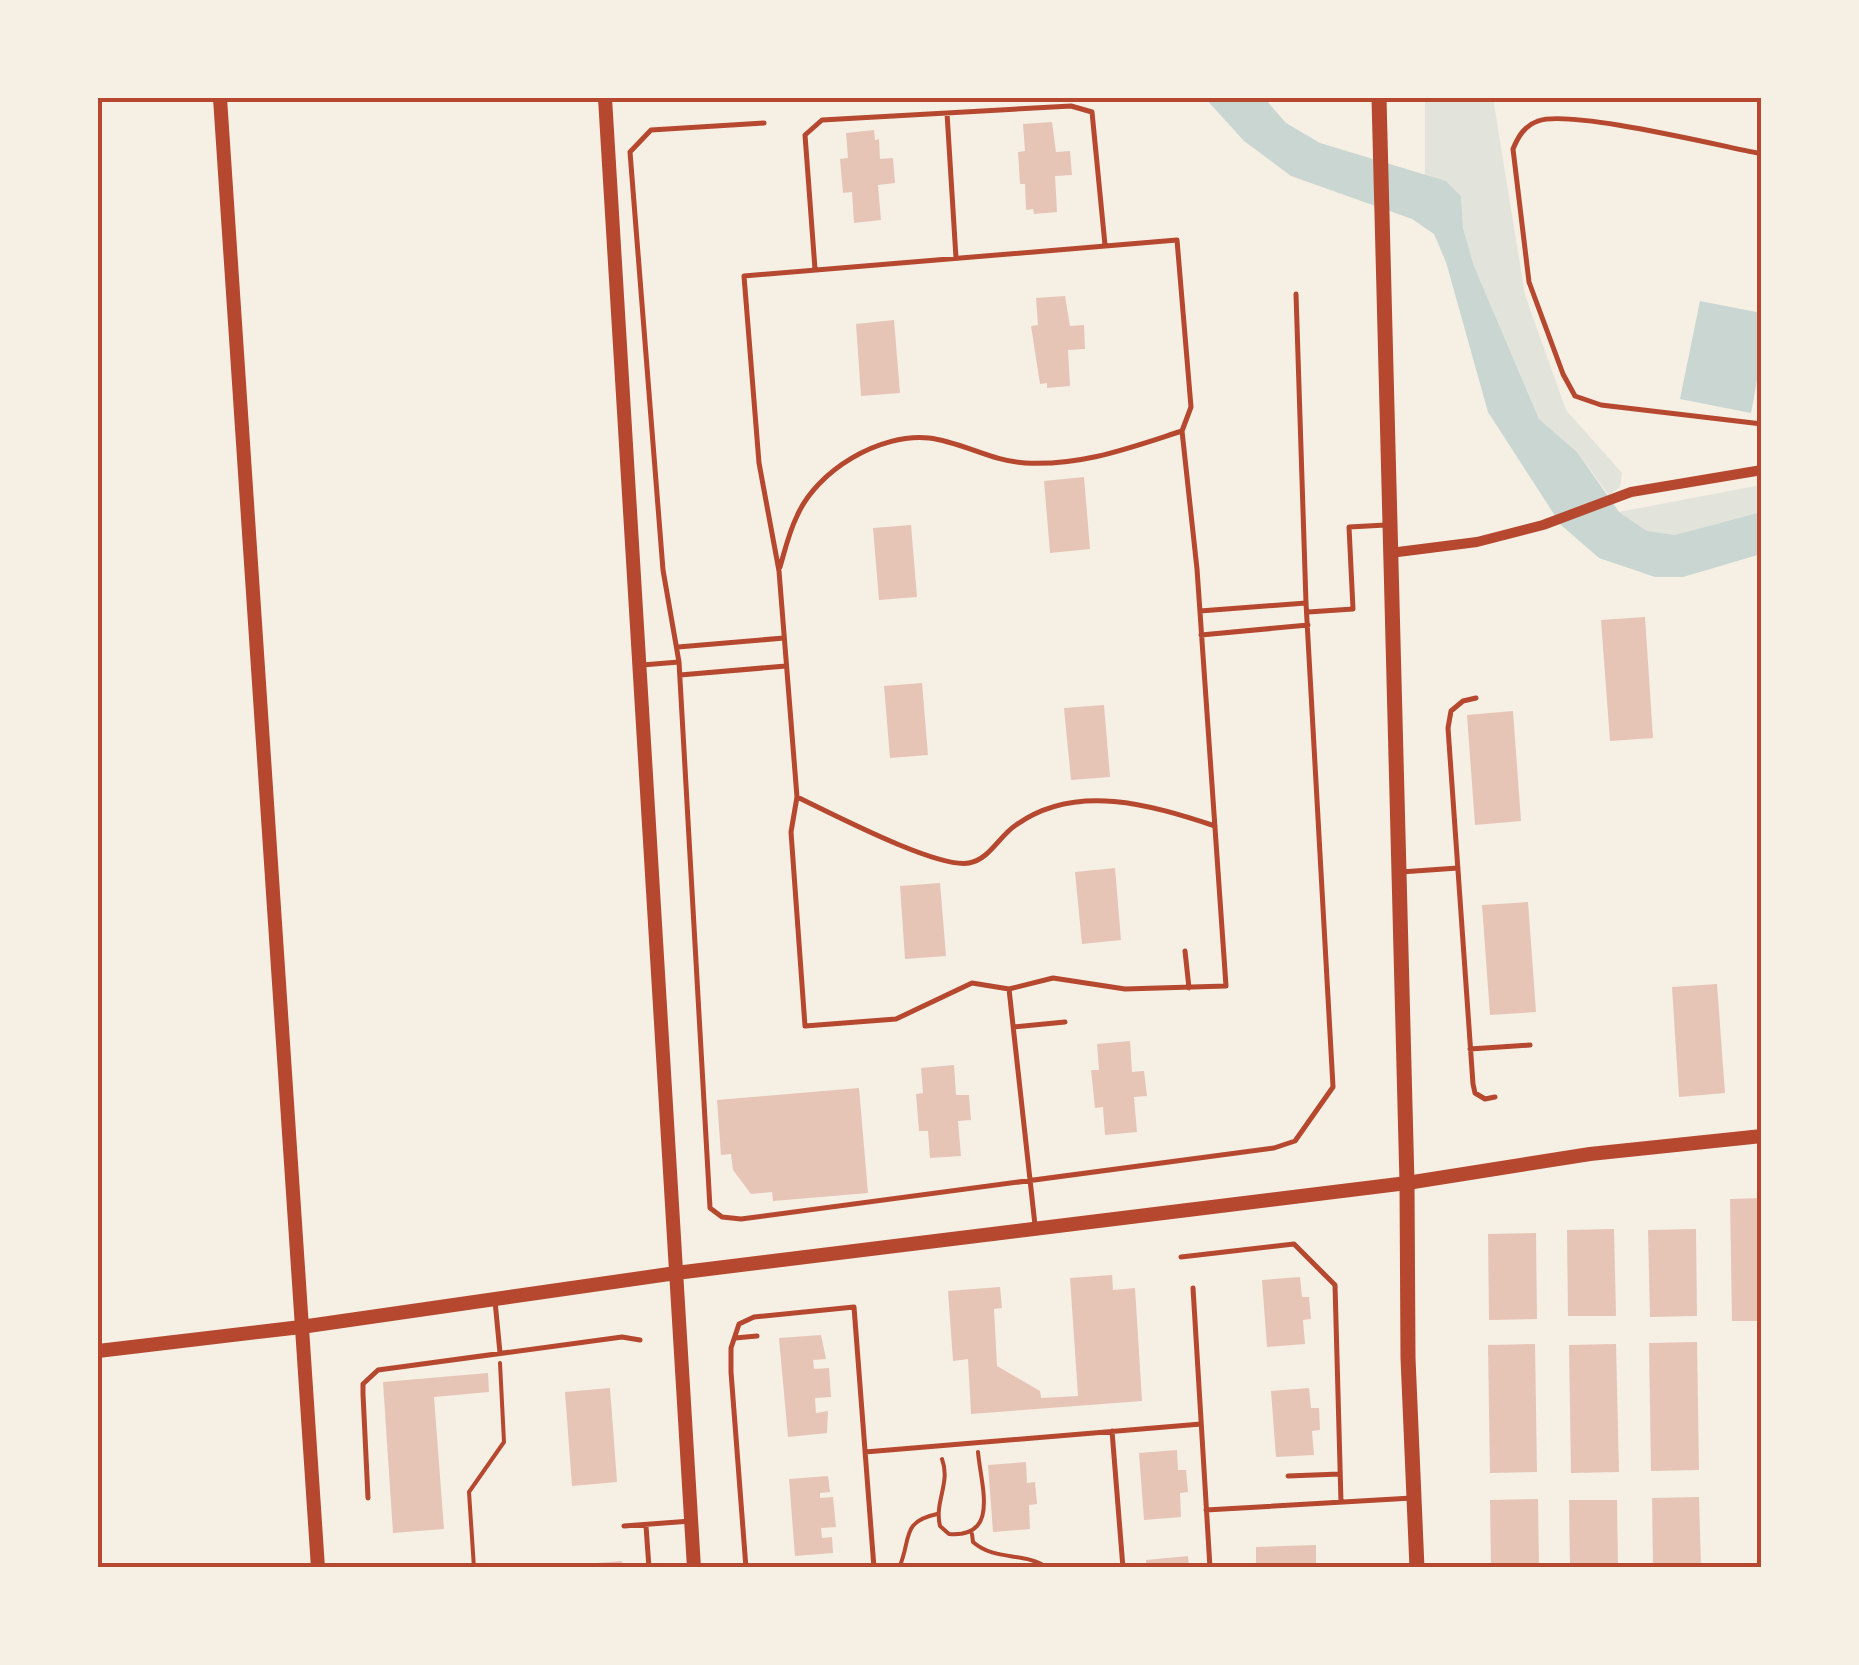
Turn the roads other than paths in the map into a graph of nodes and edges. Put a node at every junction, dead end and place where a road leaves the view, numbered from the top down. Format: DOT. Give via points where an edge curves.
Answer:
graph roads {
  1 [pos="220,98"];
  2 [pos="605,98"];
  3 [pos="1379,98"];
  4 [pos="948,113"];
  5 [pos="764,122"];
  6 [pos="1762,154"];
  7 [pos="1106,246"];
  8 [pos="956,258"];
  9 [pos="815,270"];
  10 [pos="1296,294"];
  11 [pos="1762,424"];
  12 [pos="1182,431"];
  13 [pos="1762,470"];
  14 [pos="1390,524"];
  15 [pos="1390,554"];
  16 [pos="778,571"];
  17 [pos="1306,603"];
  18 [pos="1200,611"];
  19 [pos="1307,612"];
  20 [pos="1308,625"];
  21 [pos="1202,634"];
  22 [pos="784,638"];
  23 [pos="676,648"];
  24 [pos="679,662"];
  25 [pos="639,665"];
  26 [pos="786,666"];
  27 [pos="680,674"];
  28 [pos="1476,698"];
  29 [pos="797,797"];
  30 [pos="1215,826"];
  31 [pos="1458,868"];
  32 [pos="1399,872"];
  33 [pos="1186,951"];
  34 [pos="1189,988"];
  35 [pos="1009,989"];
  36 [pos="1066,1022"];
  37 [pos="1013,1027"];
  38 [pos="1530,1045"];
  39 [pos="1470,1049"];
  40 [pos="1495,1097"];
  41 [pos="1762,1136"];
  42 [pos="1029,1180"];
  43 [pos="1407,1183"];
  44 [pos="1035,1229"];
  45 [pos="1181,1257"];
  46 [pos="676,1273"];
  47 [pos="1193,1288"];
  48 [pos="495,1300"];
  49 [pos="300,1327"];
  50 [pos="756,1336"];
  51 [pos="733,1338"];
  52 [pos="640,1340"];
  53 [pos="98,1351"];
  54 [pos="500,1353"];
  55 [pos="1201,1424"];
  56 [pos="1112,1431"];
  57 [pos="864,1452"];
  58 [pos="1340,1474"];
  59 [pos="1288,1476"];
  60 [pos="368,1498"];
  61 [pos="1414,1498"];
  62 [pos="1340,1502"];
  63 [pos="1206,1510"];
  64 [pos="691,1521"];
  65 [pos="646,1525"];
  66 [pos="624,1526"];
  67 [pos="318,1568"];
  68 [pos="649,1568"];
  69 [pos="694,1568"];
  70 [pos="746,1568"];
  71 [pos="874,1568"];
  72 [pos="1123,1568"];
  73 [pos="1210,1568"];
  74 [pos="1418,1568"];
  1 -- 49 [label="street"];
  2 -- 25 [label="street"];
  3 -- 14 [label="main road"];
  4 -- 7 [label="lane" via="1071,106 1092,112"];
  4 -- 8 [label="lane"];
  4 -- 9 [label="lane" via="822,120 805,135"];
  5 -- 23 [label="lane" via="652,130 630,152 663,570"];
  6 -- 11 [label="lane" via="1560,118 1538,120 1520,133 1514,149 1530,282 1575,396 1601,405"];
  7 -- 8 [label="lane"];
  7 -- 12 [label="lane" via="1178,240 1191,407"];
  8 -- 9 [label="lane"];
  9 -- 16 [label="lane" via="744,276 759,464"];
  10 -- 17 [label="lane"];
  12 -- 16 [label="lane" via="1064,462 1000,460 928,438 884,444 854,456 820,484 798,512"];
  12 -- 18 [label="lane"];
  13 -- 15 [label="street" via="1652,488 1477,542"];
  14 -- 15 [label="main road"];
  14 -- 19 [label="lane" via="1349,527 1353,609"];
  15 -- 32 [label="main road"];
  16 -- 22 [label="lane"];
  17 -- 18 [label="lane"];
  17 -- 19 [label="lane"];
  18 -- 21 [label="lane"];
  19 -- 20 [label="lane"];
  20 -- 21 [label="lane"];
  20 -- 42 [label="lane" via="1333,1086 1295,1141 1284,1145"];
  21 -- 30 [label="lane"];
  22 -- 23 [label="lane"];
  22 -- 26 [label="lane"];
  23 -- 24 [label="lane"];
  24 -- 25 [label="lane"];
  24 -- 27 [label="lane"];
  25 -- 46 [label="street"];
  26 -- 27 [label="lane"];
  26 -- 29 [label="lane"];
  27 -- 42 [label="lane" via="710,1208 741,1218"];
  28 -- 31 [label="lane" via="1457,704 1448,720"];
  29 -- 30 [label="lane" via="898,844 967,864 1014,826 1066,805 1134,802"];
  29 -- 35 [label="lane" via="792,832 805,1026 896,1019 972,984"];
  30 -- 34 [label="lane" via="1226,986"];
  31 -- 32 [label="lane"];
  31 -- 39 [label="lane"];
  32 -- 43 [label="main road"];
  33 -- 34 [label="lane"];
  34 -- 35 [label="lane" via="1125,989 1053,978"];
  35 -- 37 [label="lane"];
  36 -- 37 [label="lane"];
  37 -- 42 [label="lane"];
  38 -- 39 [label="lane"];
  39 -- 40 [label="lane" via="1475,1092"];
  41 -- 43 [label="street"];
  42 -- 44 [label="lane"];
  43 -- 44 [label="street"];
  43 -- 61 [label="main road"];
  44 -- 46 [label="street"];
  45 -- 58 [label="lane" via="1294,1244 1335,1286"];
  46 -- 48 [label="street"];
  46 -- 64 [label="street"];
  47 -- 55 [label="lane"];
  48 -- 49 [label="street"];
  48 -- 54 [label="lane"];
  49 -- 53 [label="street"];
  49 -- 67 [label="street"];
  50 -- 51 [label="lane"];
  51 -- 57 [label="lane" via="739,1324 754,1317 854,1307"];
  51 -- 70 [label="lane"];
  52 -- 54 [label="lane"];
  54 -- 60 [label="lane" via="369,1376 363,1394"];
  55 -- 56 [label="lane"];
  55 -- 63 [label="lane"];
  56 -- 57 [label="lane"];
  56 -- 72 [label="lane"];
  57 -- 71 [label="lane"];
  58 -- 59 [label="lane"];
  58 -- 62 [label="lane"];
  61 -- 62 [label="lane"];
  61 -- 74 [label="main road"];
  62 -- 63 [label="lane"];
  63 -- 73 [label="lane"];
  64 -- 65 [label="lane"];
  64 -- 69 [label="street"];
  65 -- 66 [label="lane"];
  65 -- 68 [label="lane"];
}
